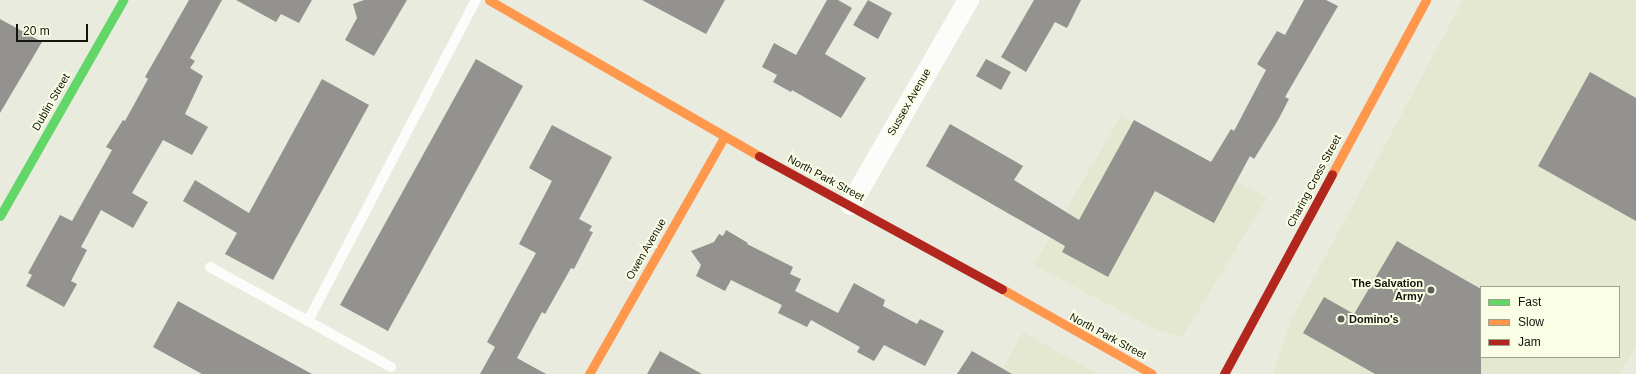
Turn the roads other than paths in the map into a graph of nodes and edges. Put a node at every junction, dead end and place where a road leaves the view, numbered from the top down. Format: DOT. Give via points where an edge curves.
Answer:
graph roads {
  1 [pos="123,0"];
  2 [pos="476,0"];
  3 [pos="489,0"];
  4 [pos="968,0"];
  5 [pos="1426,0"];
  6 [pos="724,137"];
  7 [pos="850,204"];
  8 [pos="0,216"];
  9 [pos="210,267"];
  10 [pos="308,321"];
  11 [pos="391,367"];
  12 [pos="589,374"];
  13 [pos="1152,374"];
  14 [pos="1224,374"];
  1 -- 8 [label="street, Dublin Street"];
  2 -- 10 [label="lane"];
  3 -- 6 [label="street, North Park Street"];
  4 -- 7 [label="street, Sussex Avenue"];
  5 -- 14 [label="street, Charing Cross Street"];
  6 -- 7 [label="street, North Park Street"];
  6 -- 12 [label="street, Owen Avenue"];
  7 -- 13 [label="street, North Park Street"];
  9 -- 10 [label="lane"];
  10 -- 11 [label="lane"];
}
